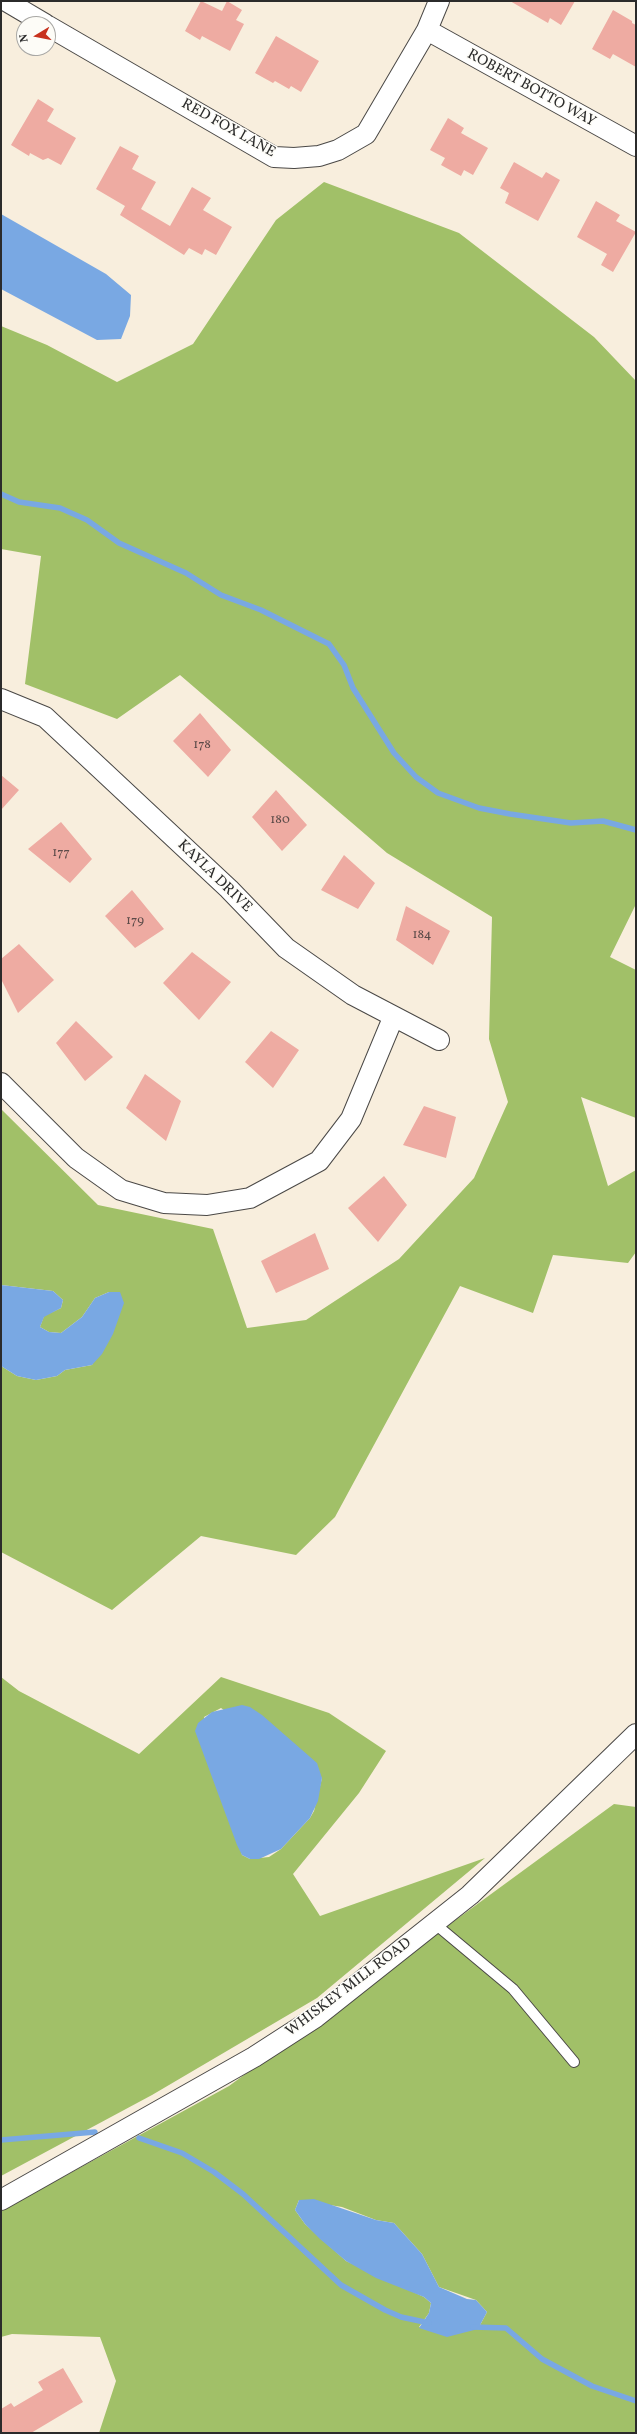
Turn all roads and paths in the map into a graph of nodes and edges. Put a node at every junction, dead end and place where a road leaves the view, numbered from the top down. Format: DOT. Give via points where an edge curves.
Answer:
graph roads {
  1 [pos="6,1"];
  2 [pos="440,1"];
  3 [pos="31,16"];
  4 [pos="427,30"];
  5 [pos="56,31"];
  6 [pos="636,146"];
  7 [pos="1,699"];
  8 [pos="393,1018"];
  9 [pos="439,1040"];
  10 [pos="1,1083"];
  11 [pos="636,1734"];
  12 [pos="434,1923"];
  13 [pos="574,2062"];
  14 [pos="1,2200"];
  1 -- 3 [label="street"];
  2 -- 4 [label="street, RED FOX LANE"];
  4 -- 5 [label="street, RED FOX LANE" via="366,134 338,150 319,156 294,158 274,157"];
  4 -- 6 [label="street, ROBERT BOTTO WAY"];
  7 -- 8 [label="street, KAYLA DRIVE" via="45,717 229,889 286,948 353,995"];
  8 -- 9 [label="street, KAYLA DRIVE"];
  8 -- 10 [label="street" via="351,1118 319,1161 250,1198 208,1205 164,1203 121,1190 76,1158"];
  11 -- 12 [label="street, WHISKEY MILL ROAD" via="470,1894"];
  12 -- 13 [label="lane" via="513,1989"];
  12 -- 14 [label="street, WHISKEY MILL ROAD" via="316,2017 254,2057"];
}
